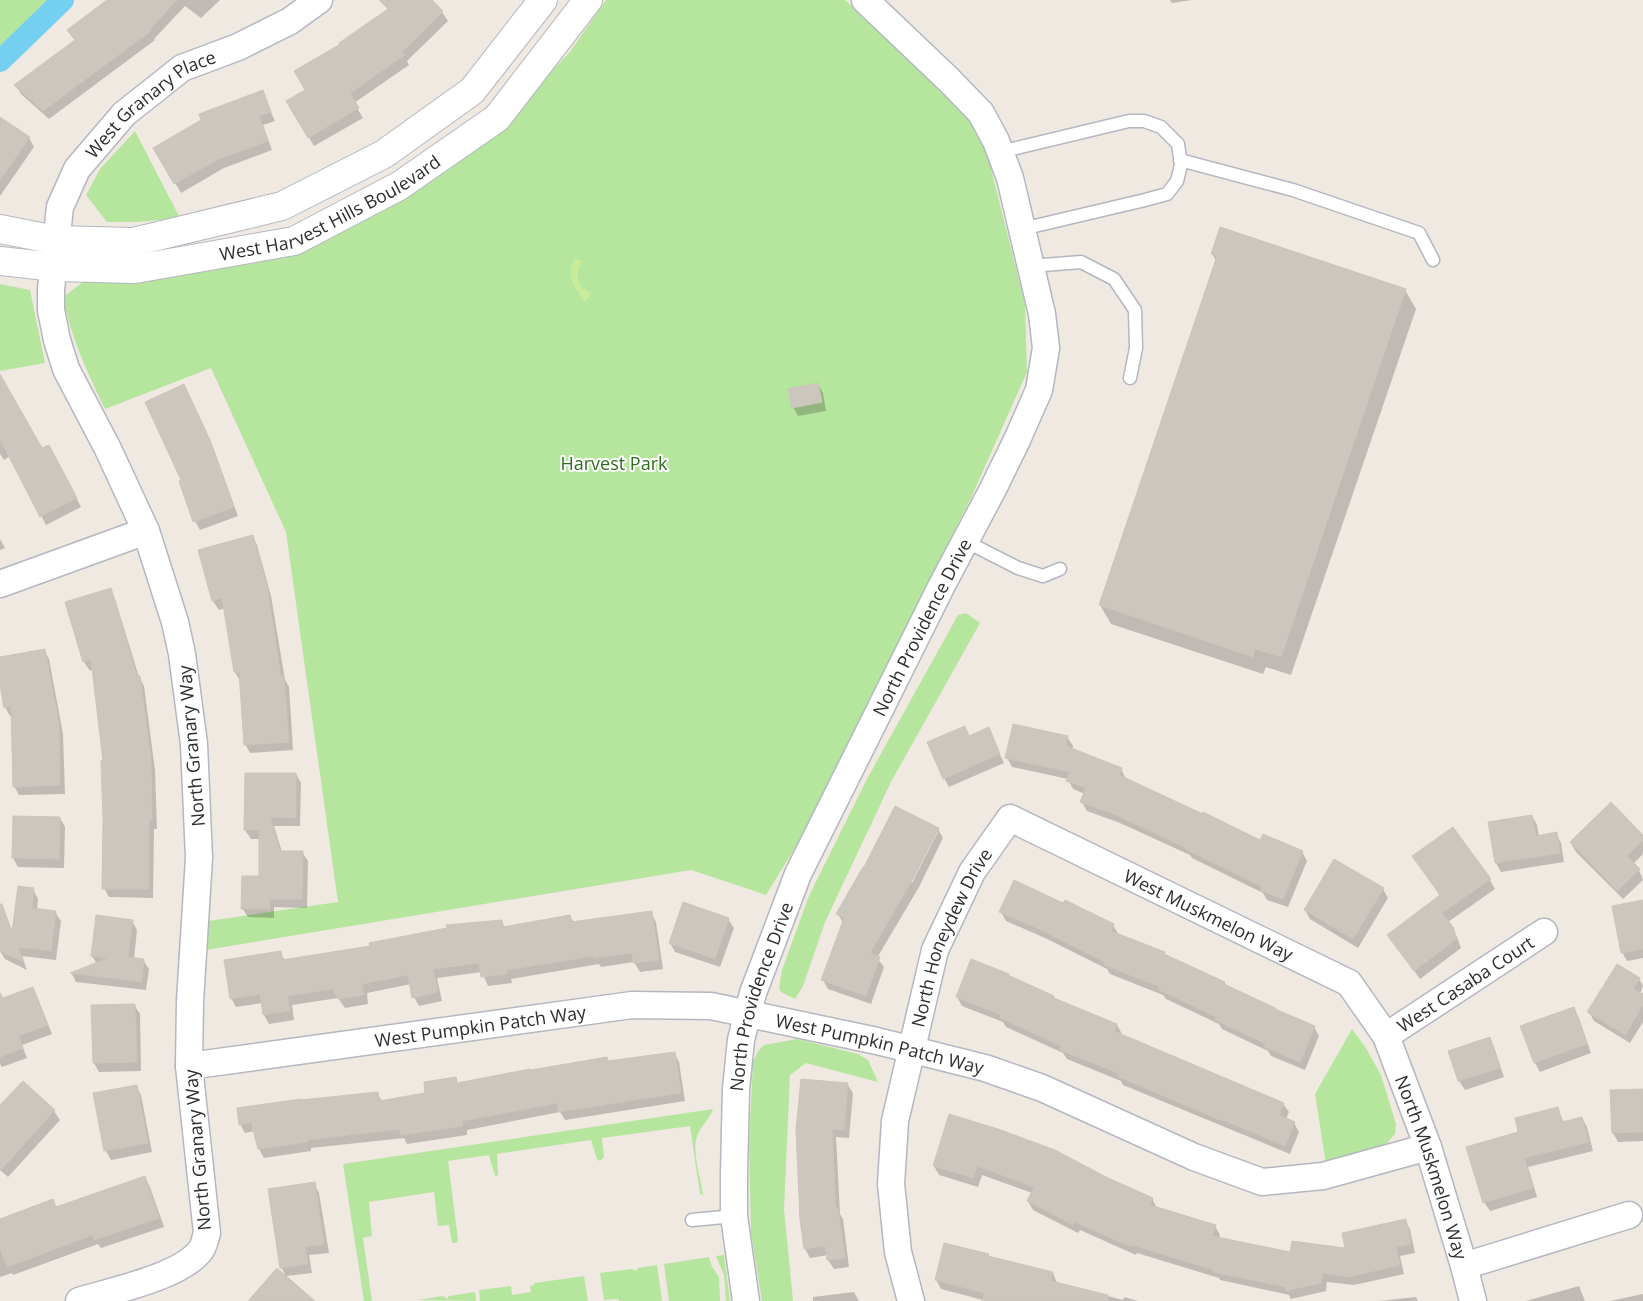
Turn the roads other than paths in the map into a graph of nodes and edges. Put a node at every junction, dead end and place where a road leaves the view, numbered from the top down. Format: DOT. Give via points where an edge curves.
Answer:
graph roads {
  1 [pos="319,0"];
  2 [pos="543,0"];
  3 [pos="588,0"];
  4 [pos="865,0"];
  5 [pos="1000,152"];
  6 [pos="1180,160"];
  7 [pos="1022,229"];
  8 [pos="0,230"];
  9 [pos="56,240"];
  10 [pos="0,260"];
  11 [pos="1433,260"];
  12 [pos="1031,266"];
  13 [pos="55,267"];
  14 [pos="1130,378"];
  15 [pos="146,531"];
  16 [pos="965,541"];
  17 [pos="1060,569"];
  18 [pos="0,584"];
  19 [pos="1010,818"];
  20 [pos="1544,932"];
  21 [pos="748,1014"];
  22 [pos="1386,1036"];
  23 [pos="911,1049"];
  24 [pos="189,1066"];
  25 [pos="1428,1147"];
  26 [pos="1629,1215"];
  27 [pos="734,1216"];
  28 [pos="692,1220"];
  29 [pos="1464,1266"];
  30 [pos="79,1301"];
  31 [pos="746,1301"];
  32 [pos="911,1301"];
  33 [pos="1473,1301"];
  1 -- 9 [label="street, West Granary Place" via="290,21 238,48 182,68 124,114 77,169 60,207"];
  2 -- 9 [label="street, West Harvest Hills Boulevard" via="472,91 384,154 282,206 133,242"];
  3 -- 13 [label="street, West Harvest Hills Boulevard" via="497,118 399,186 294,241 135,269"];
  4 -- 5 [label="street, North Providence Drive" via="981,113"];
  5 -- 6 [label="lane" via="1129,121 1144,121 1162,127 1178,144"];
  5 -- 7 [label="street, North Providence Drive"];
  6 -- 7 [label="lane" via="1177,181 1167,194"];
  6 -- 11 [label="lane" via="1293,190 1419,233"];
  7 -- 12 [label="street, North Providence Drive"];
  8 -- 9 [label="street, West Harvest Hills Boulevard"];
  9 -- 13 [label="street, West Granary Place"];
  10 -- 13 [label="street, West Harvest Hills Boulevard"];
  12 -- 14 [label="lane" via="1080,262 1114,279 1136,310 1136,348"];
  12 -- 16 [label="street, North Providence Drive" via="1046,348 1039,390"];
  13 -- 15 [label="street, North Granary Way" via="51,310 56,340 66,368"];
  15 -- 18 [label="street"];
  15 -- 24 [label="street, North Granary Way" via="175,622 194,744 199,858"];
  16 -- 17 [label="lane" via="1018,568 1044,576"];
  16 -- 21 [label="street, North Providence Drive" via="798,874"];
  19 -- 22 [label="street, West Muskmelon Way" via="1349,983"];
  19 -- 23 [label="street, North Honeydew Drive" via="972,872 935,950"];
  20 -- 22 [label="street, West Casaba Court"];
  21 -- 23 [label="street, West Pumpkin Patch Way"];
  21 -- 24 [label="street, West Pumpkin Patch Way" via="711,1006 632,1005"];
  21 -- 27 [label="street, North Providence Drive" via="741,1040 736,1089"];
  22 -- 25 [label="street, North Muskmelon Way"];
  23 -- 25 [label="street, West Pumpkin Patch Way" via="985,1068 1042,1088 1194,1157 1262,1182 1323,1176"];
  23 -- 32 [label="street, North Honeydew Drive" via="895,1121 891,1184 898,1252"];
  24 -- 30 [label="street, North Granary Way" via="207,1234 202,1250 174,1270"];
  25 -- 29 [label="street, North Muskmelon Way"];
  26 -- 29 [label="street"];
  27 -- 28 [label="lane"];
  27 -- 31 [label="street, North Providence Drive"];
  29 -- 33 [label="street, North Muskmelon Way"];
}
